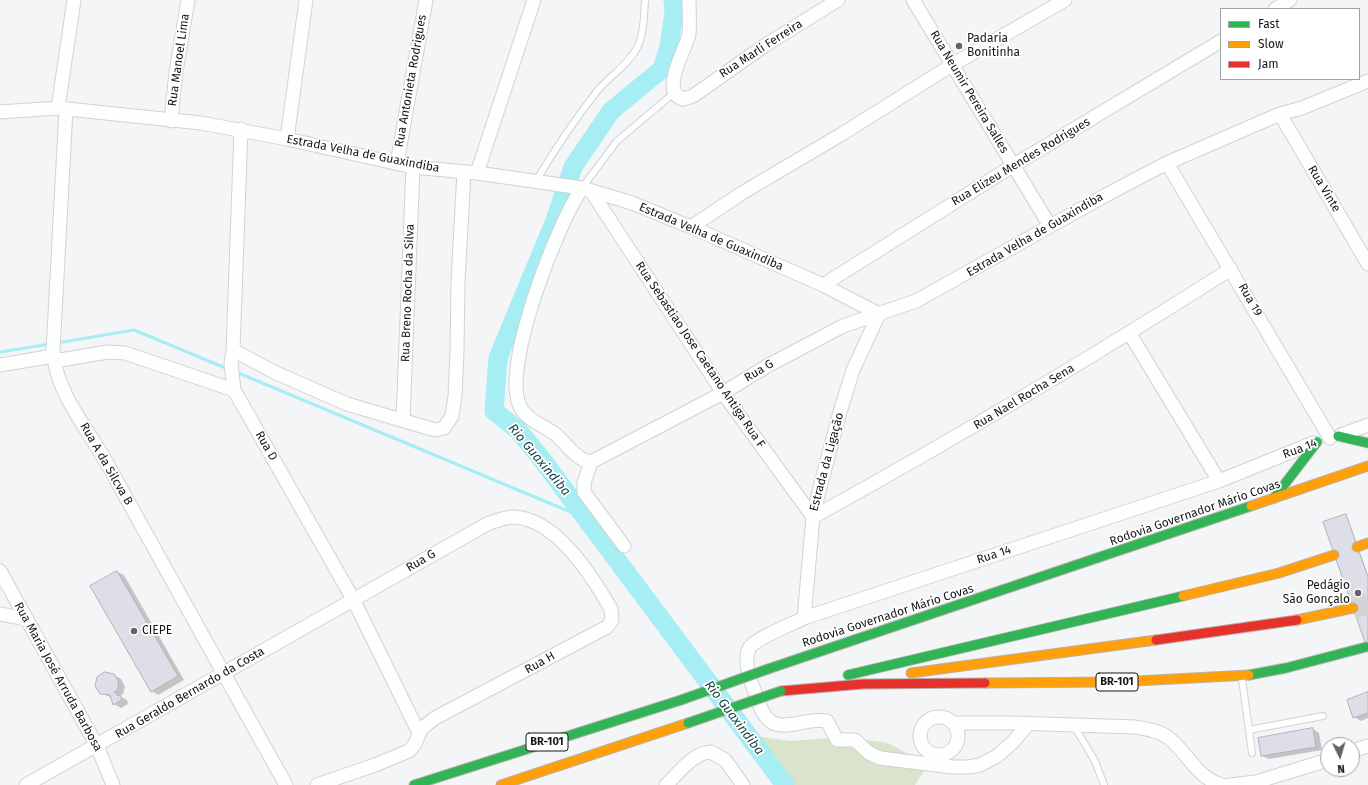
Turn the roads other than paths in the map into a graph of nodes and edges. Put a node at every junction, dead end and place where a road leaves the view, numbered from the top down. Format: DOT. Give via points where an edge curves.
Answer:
graph roads {
  1 [pos="74,0"];
  2 [pos="188,0"];
  3 [pos="306,0"];
  4 [pos="426,0"];
  5 [pos="534,0"];
  6 [pos="645,0"];
  7 [pos="688,0"];
  8 [pos="838,0"];
  9 [pos="913,0"];
  10 [pos="1065,0"];
  11 [pos="1290,0"];
  12 [pos="1277,8"];
  13 [pos="1220,42"];
  14 [pos="952,65"];
  15 [pos="1368,81"];
  16 [pos="680,96"];
  17 [pos="62,108"];
  18 [pos="0,112"];
  19 [pos="1280,114"];
  20 [pos="171,121"];
  21 [pos="241,129"];
  22 [pos="287,139"];
  23 [pos="397,163"];
  24 [pos="1167,163"];
  25 [pos="1014,165"];
  26 [pos="412,167"];
  27 [pos="471,173"];
  28 [pos="535,183"];
  29 [pos="576,188"];
  30 [pos="1050,226"];
  31 [pos="691,227"];
  32 [pos="1368,264"];
  33 [pos="1231,269"];
  34 [pos="823,285"];
  35 [pos="879,314"];
  36 [pos="1130,334"];
  37 [pos="233,350"];
  38 [pos="54,356"];
  39 [pos="0,365"];
  40 [pos="233,384"];
  41 [pos="723,393"];
  42 [pos="403,420"];
  43 [pos="1368,425"];
  44 [pos="1334,437"];
  45 [pos="1317,442"];
  46 [pos="1368,443"];
  47 [pos="590,462"];
  48 [pos="1368,466"];
  49 [pos="1219,480"];
  50 [pos="1274,498"];
  51 [pos="813,517"];
  52 [pos="489,523"];
  53 [pos="1368,543"];
  54 [pos="624,546"];
  55 [pos="1357,547"];
  56 [pos="1334,555"];
  57 [pos="0,571"];
  58 [pos="353,599"];
  59 [pos="1353,608"];
  60 [pos="0,614"];
  61 [pos="804,618"];
  62 [pos="26,619"];
  63 [pos="1366,647"];
  64 [pos="224,673"];
  65 [pos="1241,676"];
  66 [pos="781,691"];
  67 [pos="1323,716"];
  68 [pos="1029,723"];
  69 [pos="954,724"];
  70 [pos="1074,726"];
  71 [pos="1249,730"];
  72 [pos="419,733"];
  73 [pos="97,746"];
  74 [pos="1252,753"];
  75 [pos="1320,762"];
  76 [pos="26,785"];
  77 [pos="113,785"];
  78 [pos="286,785"];
  79 [pos="317,785"];
  80 [pos="414,785"];
  81 [pos="501,785"];
  82 [pos="666,785"];
  83 [pos="743,785"];
  84 [pos="1104,785"];
  85 [pos="1224,785"];
  86 [pos="1230,785"];
  1 -- 17 [label="street, Rua A da Silcva B"];
  2 -- 20 [label="street, Rua Manoel Lima"];
  3 -- 22 [label="street"];
  4 -- 23 [label="street, Rua Antonieta Rodrigues"];
  5 -- 27 [label="street"];
  6 -- 28 [label="lane" via="643,25 637,47 629,60 599,89 563,136"];
  7 -- 16 [label="street" via="689,34 673,78"];
  8 -- 16 [label="street, Rua Marli Ferreira"];
  9 -- 14 [label="street, Rua Neumir Pereira Salles"];
  10 -- 14 [label="street"];
  11 -- 12 [label="street"];
  13 -- 25 [label="street, Rua Elizeu Mendes Rodrigues"];
  14 -- 25 [label="street, Rua Neumir Pereira Salles"];
  14 -- 31 [label="street"];
  15 -- 19 [label="street, Estrada Velha de Guaxindiba" via="1302,108"];
  16 -- 29 [label="lane" via="617,141"];
  17 -- 18 [label="street, Estrada Velha de Guaxindiba"];
  17 -- 20 [label="street, Estrada Velha de Guaxindiba"];
  17 -- 38 [label="street, Rua A da Silcva B"];
  19 -- 24 [label="street, Estrada Velha de Guaxindiba"];
  19 -- 32 [label="street, Rua Vinte"];
  20 -- 21 [label="street, Estrada Velha de Guaxindiba" via="201,122"];
  21 -- 22 [label="street, Estrada Velha de Guaxindiba"];
  21 -- 37 [label="street, Rua D"];
  22 -- 23 [label="street, Estrada Velha de Guaxindiba"];
  23 -- 26 [label="street, Estrada Velha de Guaxindiba"];
  24 -- 30 [label="street, Estrada Velha de Guaxindiba"];
  24 -- 33 [label="street, Rua 19"];
  25 -- 30 [label="street, Rua Neumir Pereira Salles"];
  25 -- 34 [label="street, Rua Elizeu Mendes Rodrigues"];
  26 -- 27 [label="street, Estrada Velha de Guaxindiba"];
  26 -- 42 [label="street, Rua Breno Rocha da Silva"];
  27 -- 28 [label="street, Estrada Velha de Guaxindiba"];
  27 -- 42 [label="street" via="458,281 457,352 452,416 446,426 438,430"];
  28 -- 29 [label="street, Estrada Velha de Guaxindiba"];
  29 -- 31 [label="street, Estrada Velha de Guaxindiba" via="632,203"];
  29 -- 41 [label="street, Rua Sebastiao Jose Caetano Antiga Rua F"];
  29 -- 47 [label="street" via="534,298 517,364 515,389 519,405 525,414 552,431 582,460"];
  30 -- 35 [label="street, Estrada Velha de Guaxindiba" via="963,277 916,301"];
  31 -- 34 [label="street, Estrada Velha de Guaxindiba"];
  33 -- 36 [label="street, Rua Nael Rocha Sena"];
  33 -- 44 [label="street, Rua 19"];
  34 -- 35 [label="street, Estrada Velha de Guaxindiba"];
  35 -- 41 [label="street, Rua G" via="843,326 767,366"];
  35 -- 51 [label="street, Estrada da Ligação" via="853,370"];
  36 -- 49 [label="street"];
  36 -- 51 [label="street, Rua Nael Rocha Sena" via="981,423"];
  37 -- 40 [label="street, Rua D" via="230,364"];
  37 -- 42 [label="street" via="274,372 347,404"];
  38 -- 39 [label="street"];
  38 -- 40 [label="street" via="125,353"];
  38 -- 64 [label="street, Rua A da Silcva B" via="59,380 69,401"];
  40 -- 58 [label="street, Rua D"];
  41 -- 47 [label="street, Rua G"];
  41 -- 51 [label="street, Rua Sebastiao Jose Caetano Antiga Rua F"];
  43 -- 44 [label="street, Rua 14"];
  44 -- 45 [label="street, Rua 14"];
  44 -- 46 [label="highway"];
  45 -- 49 [label="street, Rua 14"];
  45 -- 50 [label="highway"];
  47 -- 54 [label="street" via="584,492"];
  48 -- 50 [label="highway, Rodovia Governador Mário Covas / BR-101"];
  49 -- 61 [label="street, Rua 14"];
  50 -- 80 [label="highway, Rodovia Governador Mário Covas / BR-101, bridge" via="681,700"];
  51 -- 61 [label="street, Estrada da Ligação"];
  52 -- 58 [label="street, Rua G"];
  52 -- 72 [label="street, Rua H" via="514,517 533,521 550,530 571,551 588,574 611,609 612,620 607,627 435,718"];
  53 -- 55 [label="highway"];
  56 -- 66 [label="highway, BR-101" via="1279,573"];
  57 -- 62 [label="street, Rua Maria José Arruda Barbosa"];
  58 -- 64 [label="street, Rua Geraldo Bernardo da Costa"];
  58 -- 72 [label="street, Rua D"];
  59 -- 66 [label="highway, BR-101" via="1292,620"];
  60 -- 62 [label="street"];
  61 -- 68 [label="street, Rua 14" via="751,646 747,657 761,709 770,721 781,724 824,720 830,723 837,740 855,740 869,753 880,758 952,767 980,765 997,756"];
  62 -- 73 [label="street, Rua Maria José Arruda Barbosa"];
  63 -- 65 [label="highway, BR-101" via="1286,668"];
  64 -- 73 [label="street, Rua Geraldo Bernardo da Costa"];
  64 -- 78 [label="street, Rua A da Silcva B"];
  65 -- 66 [label="highway, BR-101" via="1117,682 863,684"];
  65 -- 71 [label="lane"];
  66 -- 81 [label="highway, BR-101, bridge"];
  67 -- 71 [label="lane"];
  68 -- 69 [label="street"];
  68 -- 70 [label="street"];
  70 -- 84 [label="lane" via="1095,761"];
  70 -- 85 [label="street" via="1136,727 1157,731 1170,739 1206,777"];
  71 -- 74 [label="lane"];
  72 -- 79 [label="street, Rua H" via="409,751"];
  73 -- 76 [label="street, Rua Geraldo Bernardo da Costa"];
  73 -- 77 [label="street, Rua Maria José Arruda Barbosa"];
  75 -- 86 [label="street" via="1256,782"];
  82 -- 83 [label="street" via="692,760 703,753 711,752 725,760"];
}
